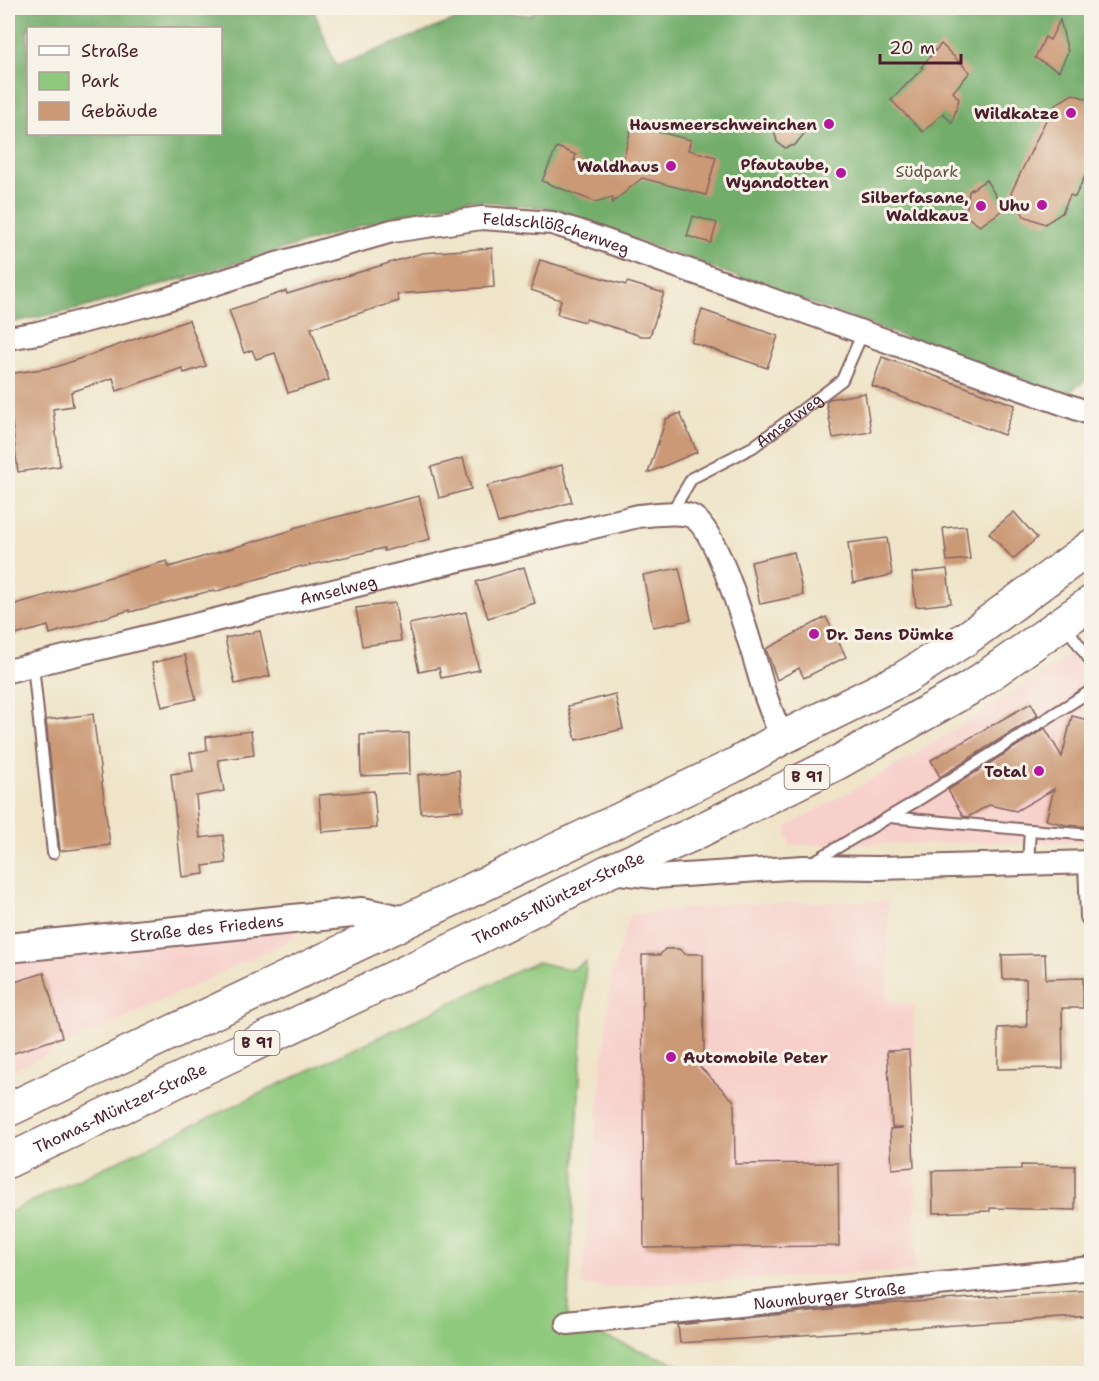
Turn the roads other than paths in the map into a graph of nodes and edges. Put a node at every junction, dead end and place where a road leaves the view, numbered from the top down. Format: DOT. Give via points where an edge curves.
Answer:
graph roads {
  1 [pos="863,332"];
  2 [pos="8,338"];
  3 [pos="1092,414"];
  4 [pos="670,513"];
  5 [pos="1092,546"];
  6 [pos="1092,602"];
  7 [pos="1063,623"];
  8 [pos="1092,663"];
  9 [pos="33,665"];
  10 [pos="8,671"];
  11 [pos="1092,690"];
  12 [pos="777,727"];
  13 [pos="889,818"];
  14 [pos="1030,830"];
  15 [pos="1092,835"];
  16 [pos="53,853"];
  17 [pos="1091,862"];
  18 [pos="1028,863"];
  19 [pos="803,867"];
  20 [pos="607,872"];
  21 [pos="1092,916"];
  22 [pos="406,921"];
  23 [pos="8,948"];
  24 [pos="8,1110"];
  25 [pos="8,1161"];
  26 [pos="1092,1268"];
  27 [pos="567,1323"];
  1 -- 2 [label="street, Feldschlößchenweg" via="552,223 482,218 392,231 158,302"];
  1 -- 3 [label="street, Feldschlößchenweg"];
  1 -- 4 [label="lane, Amselweg" via="842,381 753,447 692,478"];
  4 -- 9 [label="street, Amselweg" via="638,516"];
  4 -- 12 [label="street, Amselweg" via="693,517 717,552"];
  5 -- 12 [label="main road, B 91" via="967,638 904,678"];
  6 -- 7 [label="main road, Thomas-Müntzer-Straße / B 91"];
  7 -- 8 [label="lane"];
  7 -- 20 [label="main road, Thomas-Müntzer-Straße / B 91" via="970,688 837,763"];
  9 -- 10 [label="street, Amselweg"];
  9 -- 16 [label="lane"];
  11 -- 13 [label="lane"];
  12 -- 22 [label="main road, B 91" via="733,766"];
  13 -- 14 [label="lane"];
  13 -- 19 [label="lane"];
  14 -- 15 [label="lane"];
  14 -- 18 [label="lane"];
  17 -- 18 [label="street"];
  17 -- 21 [label="street"];
  18 -- 19 [label="street"];
  19 -- 20 [label="street" via="655,877"];
  20 -- 25 [label="main road, Thomas-Müntzer-Straße / B 91" via="469,942"];
  22 -- 23 [label="street, Straße des Friedens" via="362,912"];
  22 -- 24 [label="main road, B 91"];
  26 -- 27 [label="street, Naumburger Straße"];
}
